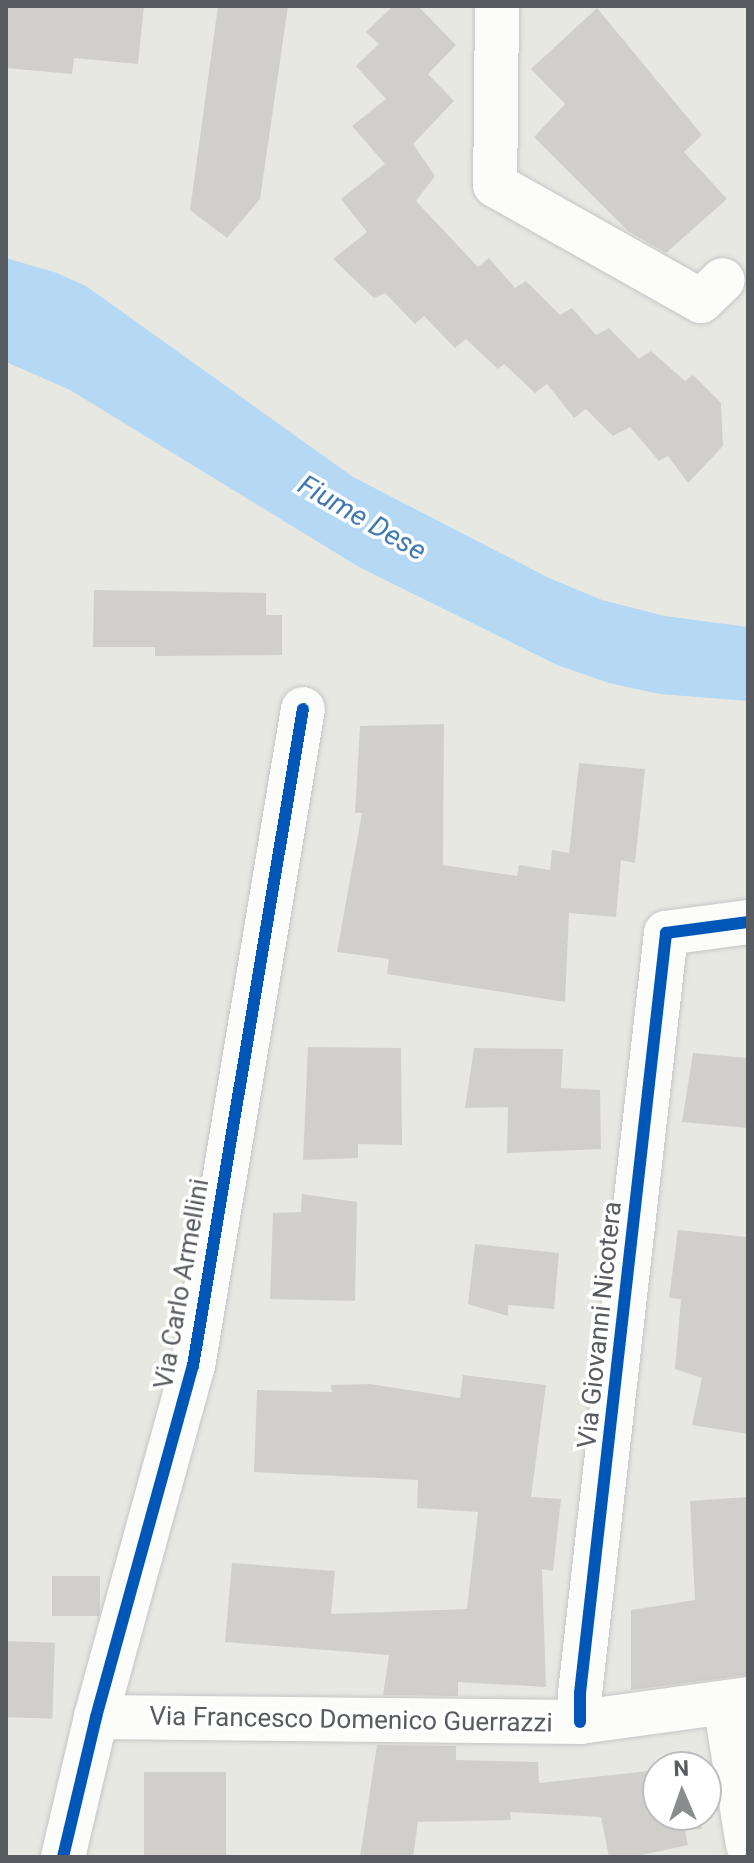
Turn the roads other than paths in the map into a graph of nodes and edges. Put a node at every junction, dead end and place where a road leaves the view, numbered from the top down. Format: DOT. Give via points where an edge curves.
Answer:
graph roads {
  1 [pos="497,6"];
  2 [pos="723,280"];
  3 [pos="303,709"];
  4 [pos="748,922"];
  5 [pos="736,1701"];
  6 [pos="96,1717"];
  7 [pos="580,1722"];
  8 [pos="748,1845"];
  9 [pos="63,1857"];
  1 -- 2 [label="street" via="495,185 701,301"];
  3 -- 6 [label="street, Via Carlo Armellini" via="193,1366"];
  4 -- 7 [label="street, Via Giovanni Nicotera" via="666,933"];
  5 -- 7 [label="street, Via Francesco Domenico Guerrazzi"];
  5 -- 8 [label="street"];
  6 -- 7 [label="street, Via Francesco Domenico Guerrazzi"];
  6 -- 9 [label="street, Via Carlo Armellini"];
}
